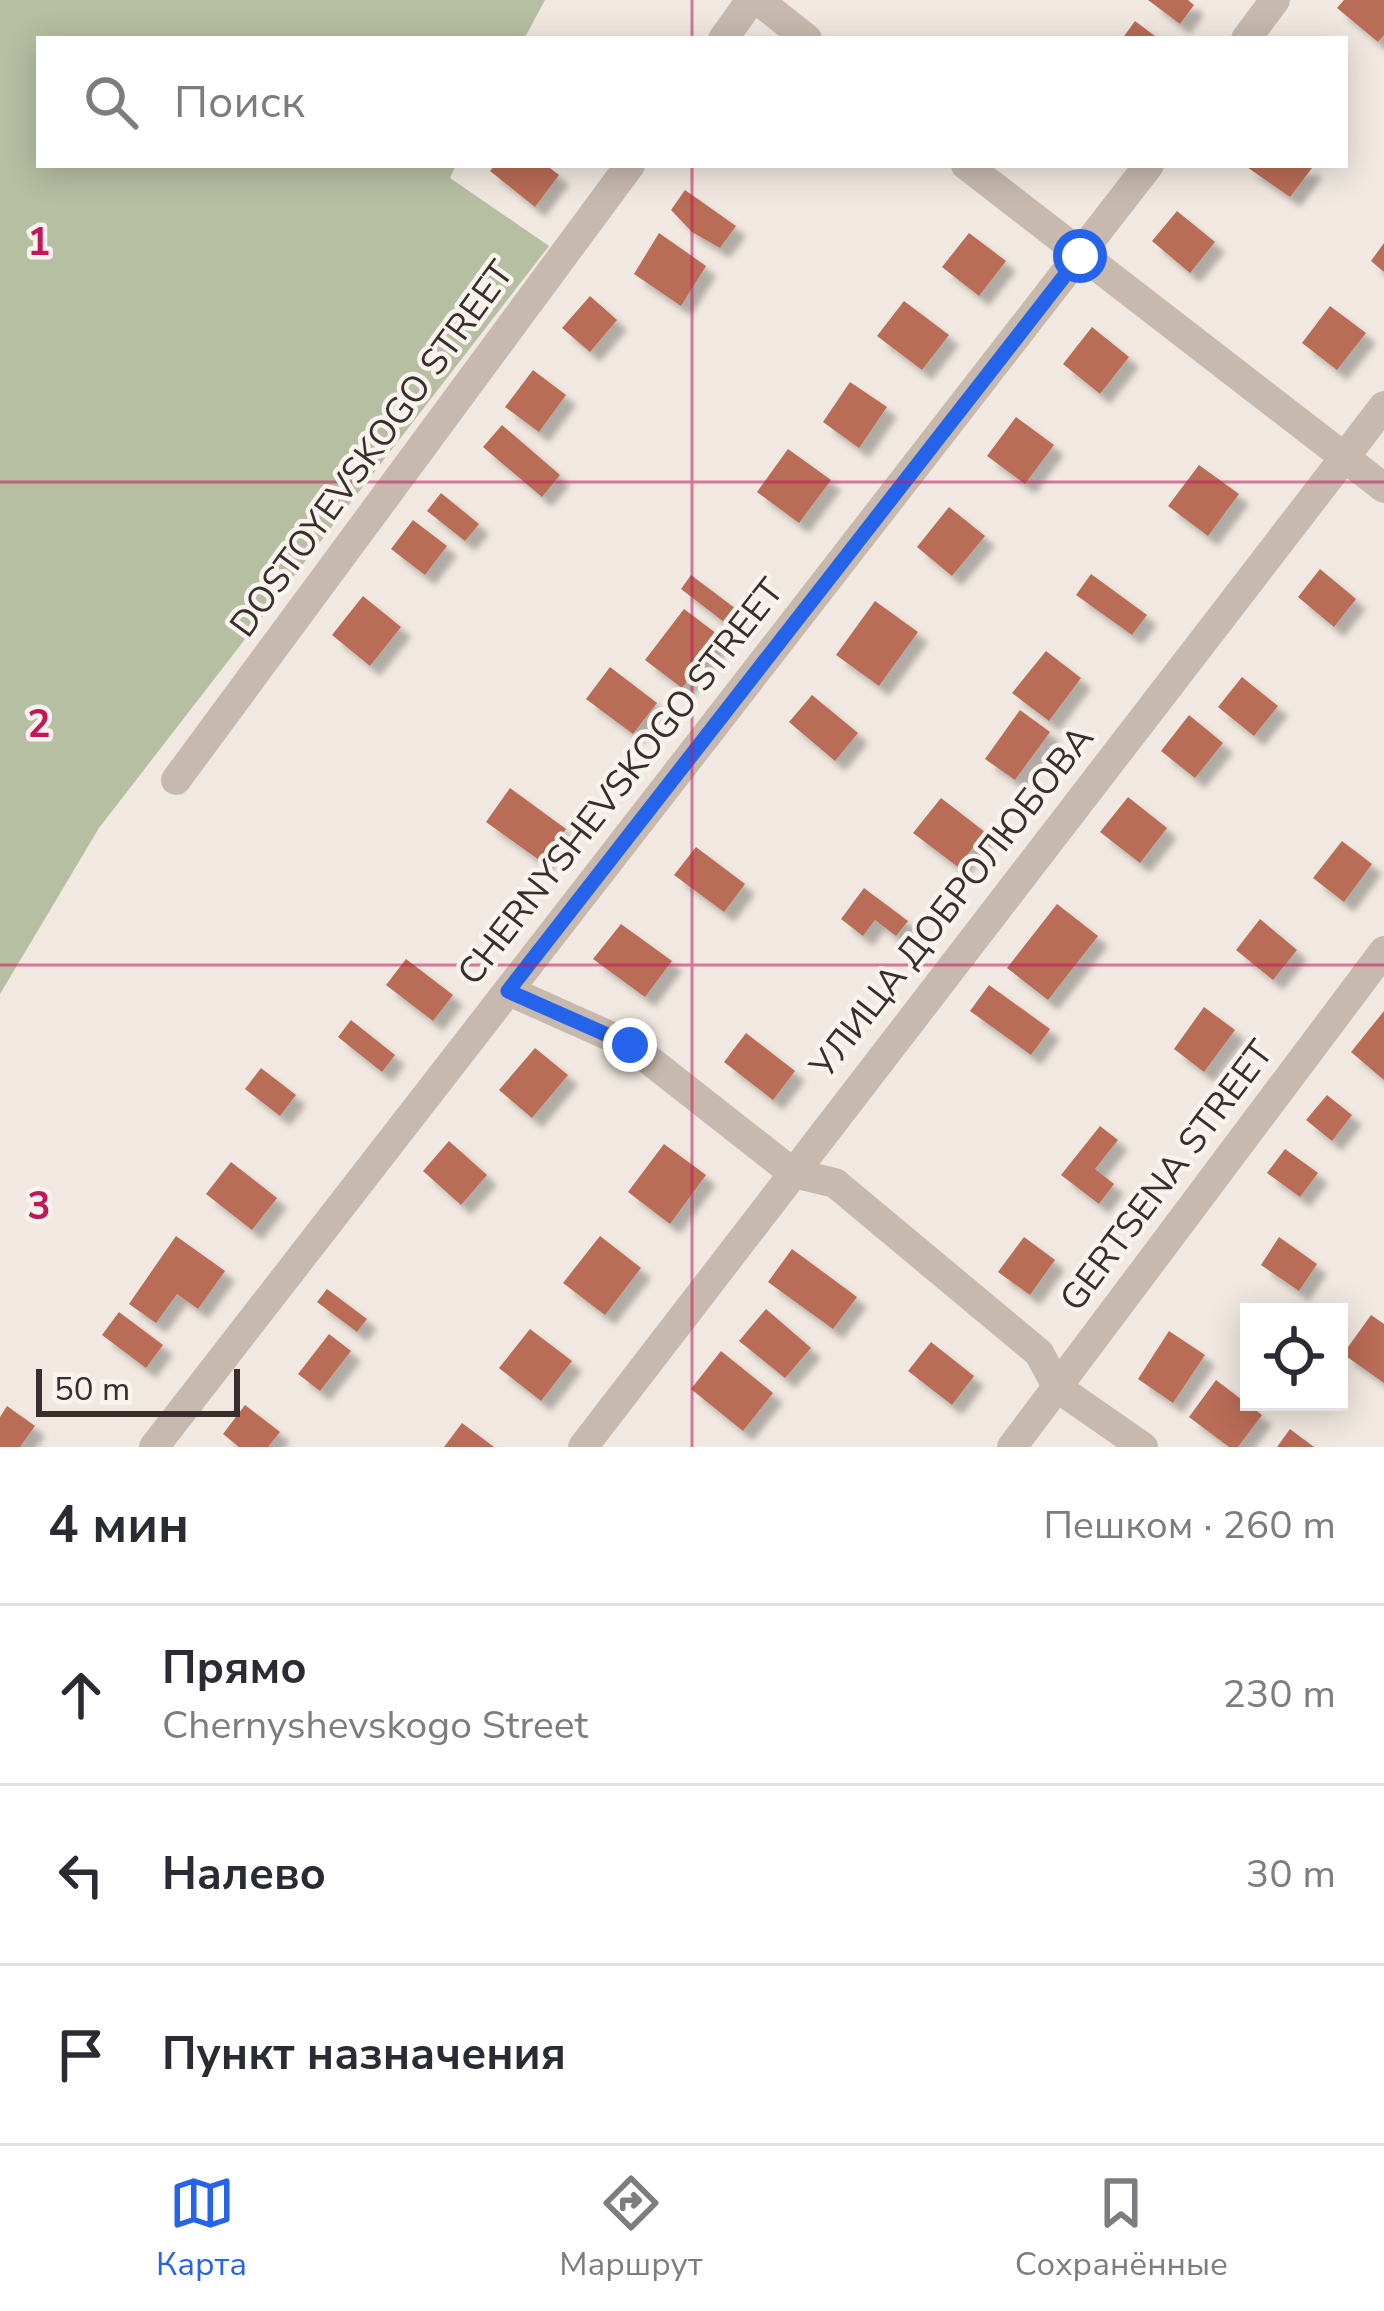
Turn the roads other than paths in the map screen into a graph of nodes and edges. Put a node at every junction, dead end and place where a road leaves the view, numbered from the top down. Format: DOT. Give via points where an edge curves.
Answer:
graph roads {
  1 [pos="754,0"];
  2 [pos="1275,0"];
  3 [pos="725,36"];
  4 [pos="803,36"];
  5 [pos="1248,36"];
  6 [pos="628,168"];
  7 [pos="970,168"];
  8 [pos="1147,168"];
  9 [pos="1080,256"];
  10 [pos="1384,406"];
  11 [pos="1344,457"];
  12 [pos="1384,488"];
  13 [pos="176,780"];
  14 [pos="1384,951"];
  15 [pos="508,991"];
  16 [pos="793,1174"];
  17 [pos="1058,1388"];
  18 [pos="154,1447"];
  19 [pos="583,1447"];
  20 [pos="1012,1447"];
  21 [pos="1143,1447"];
  1 -- 3 [label="street"];
  1 -- 4 [label="street"];
  2 -- 5 [label="street"];
  6 -- 13 [label="street, DOSTOYEVSKOGO STREET"];
  7 -- 9 [label="street"];
  8 -- 9 [label="street, CHERNYSHEVSKOGO STREET"];
  9 -- 11 [label="street"];
  9 -- 15 [label="street, CHERNYSHEVSKOGO STREET"];
  10 -- 11 [label="street, УЛИЦА ДОБРОЛЮБОВА"];
  11 -- 12 [label="street"];
  11 -- 16 [label="street, УЛИЦА ДОБРОЛЮБОВА"];
  14 -- 17 [label="street, GERTSENA STREET"];
  15 -- 16 [label="street" via="630,1045"];
  15 -- 18 [label="street, CHERNYSHEVSKOGO STREET"];
  16 -- 17 [label="street" via="835,1183 1039,1353"];
  16 -- 19 [label="street, УЛИЦА ДОБРОЛЮБОВА"];
  17 -- 20 [label="street, GERTSENA STREET"];
  17 -- 21 [label="street"];
}
